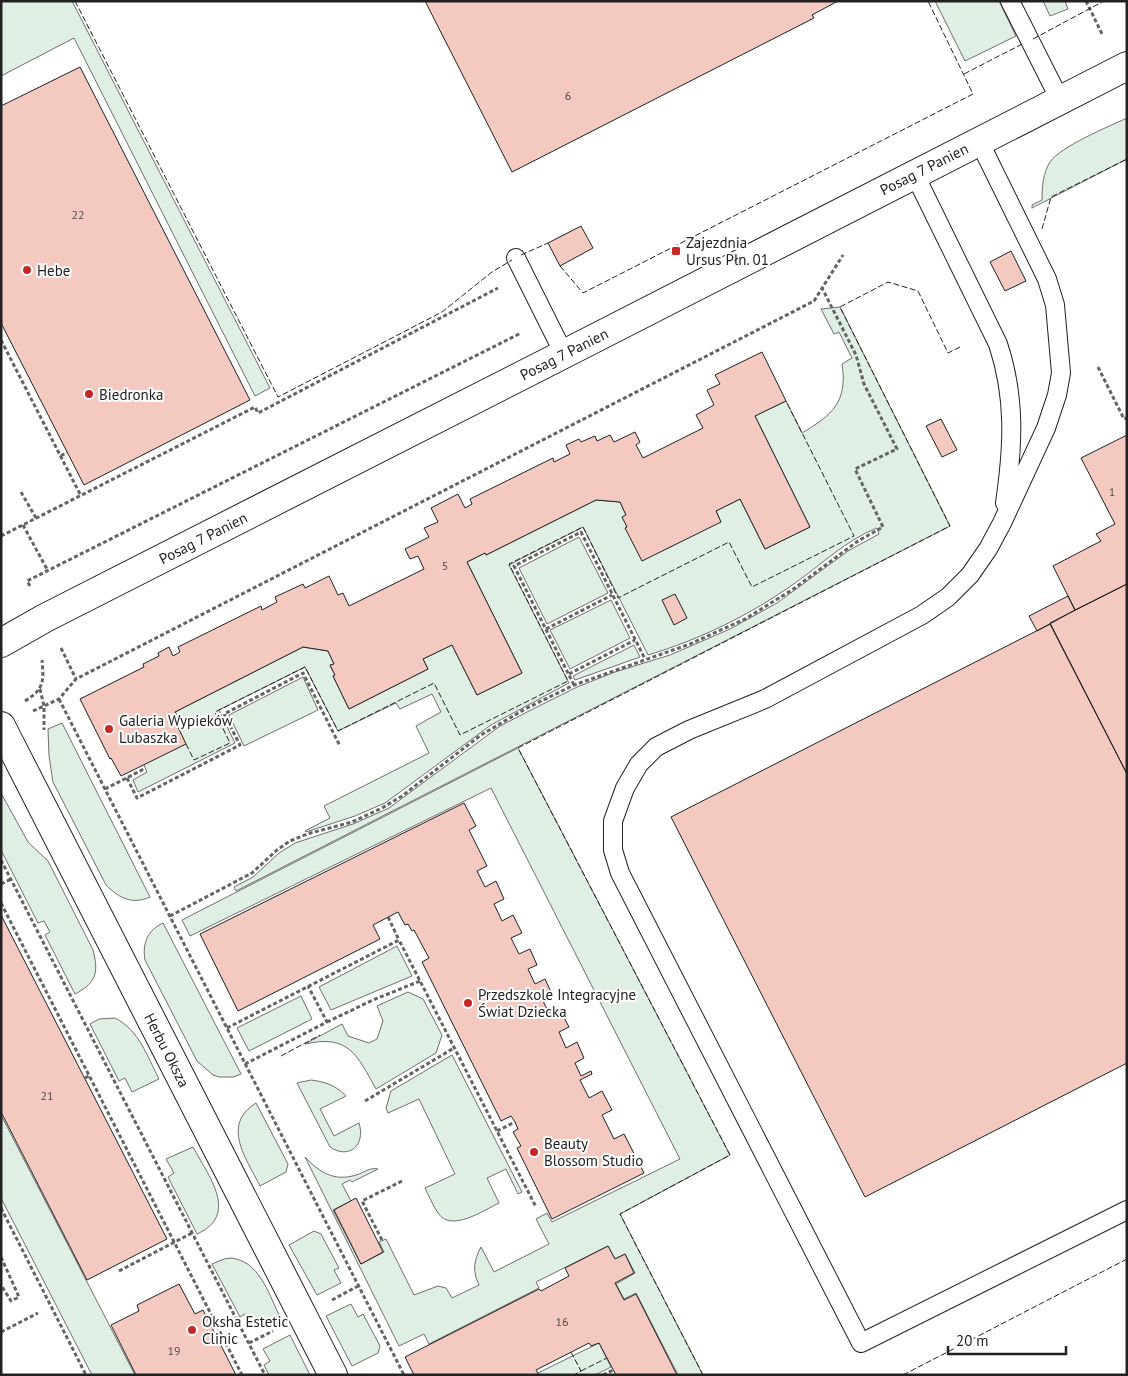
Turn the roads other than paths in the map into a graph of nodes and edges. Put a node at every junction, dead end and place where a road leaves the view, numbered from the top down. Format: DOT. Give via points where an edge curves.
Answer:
graph roads {
  1 [pos="1010,1"];
  2 [pos="1127,66"];
  3 [pos="1060,100"];
  4 [pos="979,141"];
  5 [pos="914,175"];
  6 [pos="516,258"];
  7 [pos="564,354"];
  8 [pos="1002,523"];
  9 [pos="1,643"];
  10 [pos="1,726"];
  11 [pos="1127,1210"];
  12 [pos="333,1375"];
  1 -- 3 [label="lane"];
  2 -- 3 [label="street, Posag 7 Panien"];
  3 -- 4 [label="street, Posag 7 Panien"];
  4 -- 5 [label="street, Posag 7 Panien"];
  4 -- 8 [label="lane" via="1047,279 1055,306 1061,373 1046,428"];
  5 -- 7 [label="street, Posag 7 Panien"];
  5 -- 8 [label="lane" via="998,344 1006,367 1012,436"];
  6 -- 7 [label="lane"];
  7 -- 9 [label="street, Posag 7 Panien"];
  8 -- 11 [label="lane" via="970,575 948,598 922,615 765,699 656,747 639,764 625,788 613,821 613,850 620,873 860,1343"];
  10 -- 12 [label="street, Herbu Oksza"];
}
